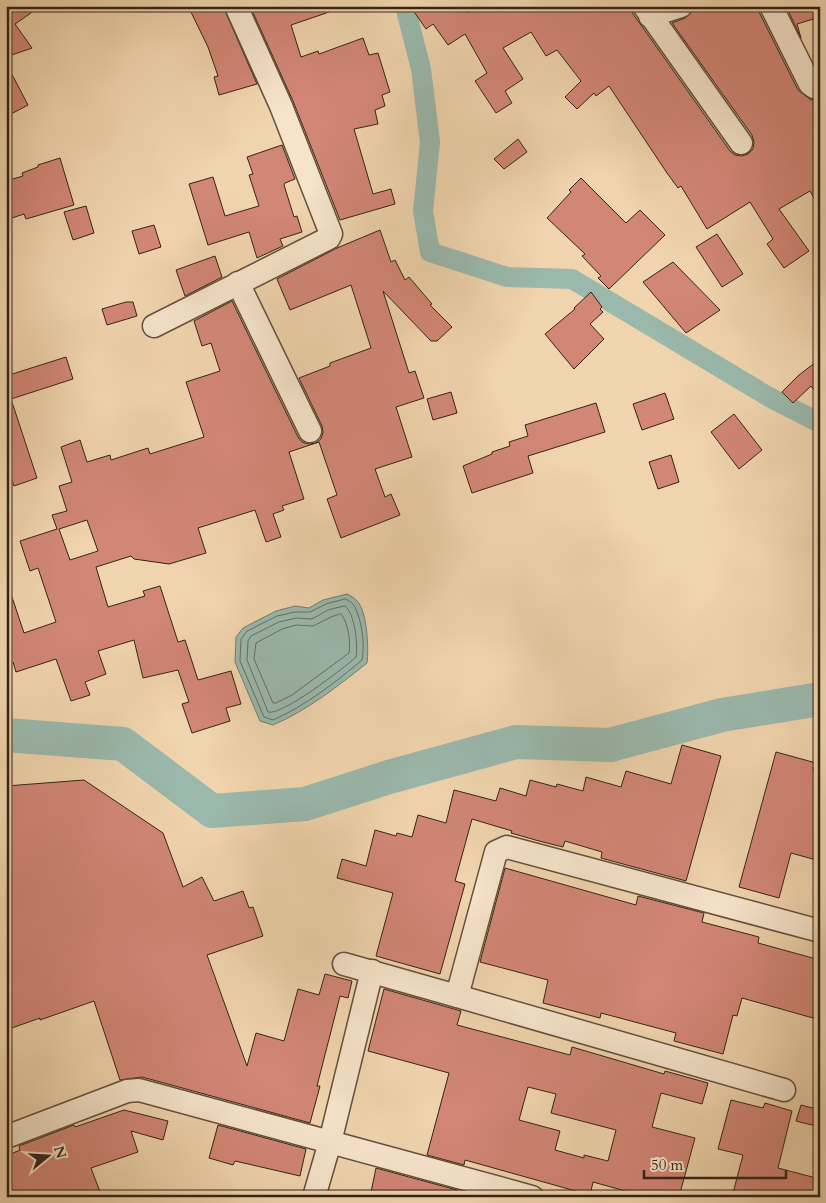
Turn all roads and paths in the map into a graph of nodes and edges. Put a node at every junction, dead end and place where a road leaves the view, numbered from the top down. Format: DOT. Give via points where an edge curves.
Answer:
graph roads {
  1 [pos="236,6"];
  2 [pos="681,6"];
  3 [pos="772,6"];
  4 [pos="647,11"];
  5 [pos="820,86"];
  6 [pos="741,144"];
  7 [pos="238,283"];
  8 [pos="154,326"];
  9 [pos="310,431"];
  10 [pos="820,931"];
  11 [pos="344,964"];
  12 [pos="372,972"];
  13 [pos="458,996"];
  14 [pos="784,1090"];
  15 [pos="6,1137"];
  16 [pos="330,1142"];
  17 [pos="314,1197"];
  18 [pos="532,1197"];
  1 -- 7 [label="street" via="281,106 331,234 329,238"];
  2 -- 4 [label="street"];
  3 -- 5 [label="street" via="810,84"];
  4 -- 6 [label="street"];
  7 -- 8 [label="street"];
  7 -- 9 [label="street"];
  10 -- 13 [label="street" via="507,847 496,852"];
  11 -- 12 [label="street"];
  12 -- 13 [label="street"];
  12 -- 16 [label="street"];
  13 -- 14 [label="street"];
  15 -- 16 [label="street" via="132,1089"];
  16 -- 17 [label="street"];
  16 -- 18 [label="street"];
}
